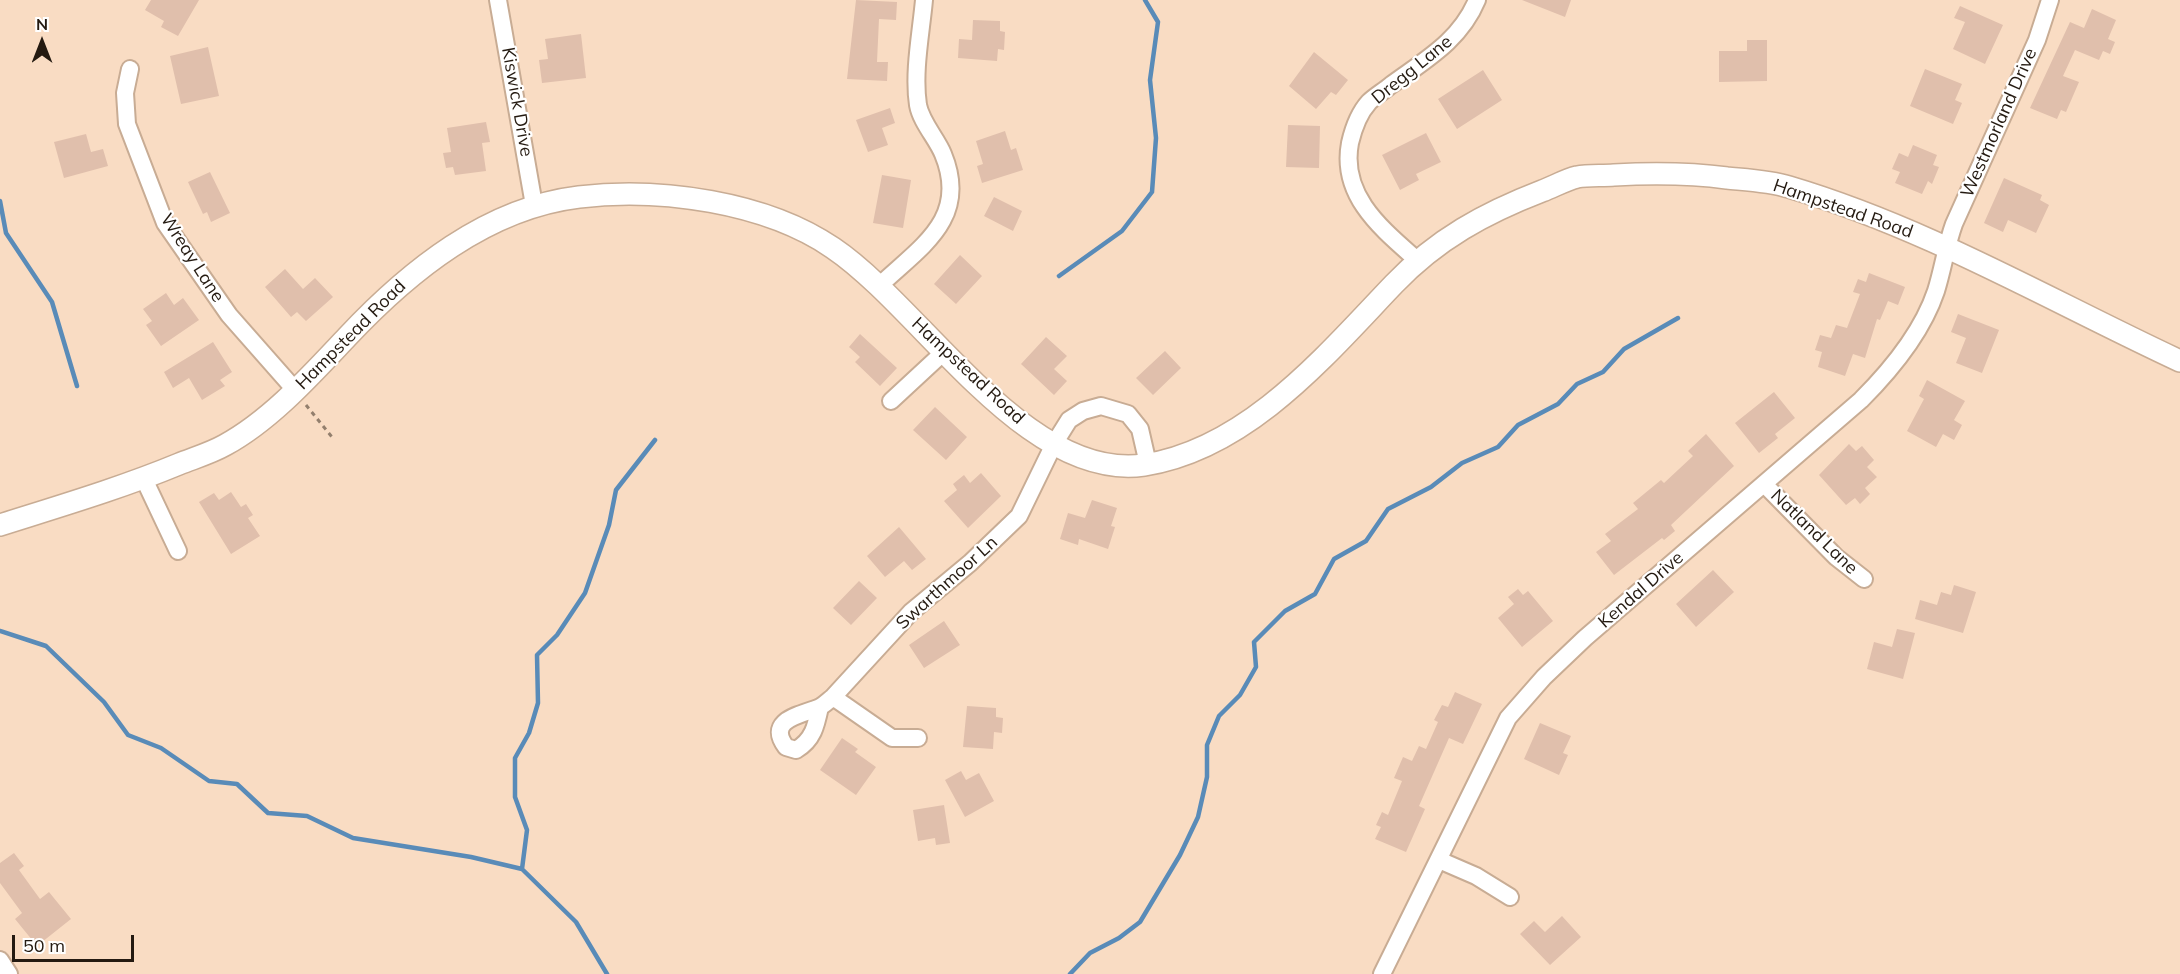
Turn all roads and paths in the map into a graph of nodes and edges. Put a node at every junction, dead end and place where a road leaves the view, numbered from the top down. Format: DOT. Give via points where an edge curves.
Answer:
graph roads {
  1 [pos="498,0"];
  2 [pos="924,0"];
  3 [pos="1477,0"];
  4 [pos="2048,0"];
  5 [pos="130,69"];
  6 [pos="534,205"];
  7 [pos="1946,246"];
  8 [pos="1417,260"];
  9 [pos="879,286"];
  10 [pos="945,351"];
  11 [pos="2180,361"];
  12 [pos="296,391"];
  13 [pos="891,401"];
  14 [pos="332,437"];
  15 [pos="1054,444"];
  16 [pos="1148,464"];
  17 [pos="144,479"];
  18 [pos="1764,484"];
  19 [pos="0,525"];
  20 [pos="178,552"];
  21 [pos="1864,579"];
  22 [pos="833,697"];
  23 [pos="820,708"];
  24 [pos="918,738"];
  25 [pos="1439,860"];
  26 [pos="1510,897"];
  27 [pos="0,960"];
  28 [pos="9,974"];
  29 [pos="1382,974"];
  1 -- 6 [label="street, Kiswick Drive"];
  2 -- 9 [label="street" via="918,107 944,156 952,197 940,228"];
  3 -- 8 [label="street, Dregg Lane" via="1469,19 1447,45 1369,102 1352,131 1350,177 1359,201 1376,224"];
  4 -- 7 [label="street, Westmorland Drive" via="2037,40"];
  5 -- 12 [label="street, Wreay Lane" via="124,93 127,124 165,223 229,315"];
  6 -- 9 [label="street, Hampstead Road" via="582,196 706,200 784,219 835,249"];
  6 -- 12 [label="street, Hampstead Road" via="459,242 402,282"];
  7 -- 8 [label="street, Hampstead Road" via="1784,185 1680,172 1578,177 1488,212"];
  7 -- 11 [label="street, Hampstead Road"];
  7 -- 18 [label="street, Kendal Drive" via="1926,315 1889,371"];
  8 -- 16 [label="street, Hampstead Road" via="1316,365 1239,428 1210,446"];
  9 -- 10 [label="street, Hampstead Road"];
  10 -- 13 [label="street"];
  10 -- 15 [label="street, Hampstead Road" via="1011,416"];
  12 -- 14 [label="path"];
  12 -- 17 [label="street, Hampstead Road" via="228,444"];
  15 -- 16 [label="street, Hampstead Road" via="1090,460 1131,466"];
  15 -- 16 [label="street, Swarthmoor Ln" via="1069,420 1083,411 1101,406 1114,408 1128,414 1140,429"];
  15 -- 22 [label="street, Swarthmoor Ln" via="1019,516 912,612"];
  17 -- 19 [label="street, Hampstead Road"];
  17 -- 20 [label="street"];
  18 -- 21 [label="street, Natland Lane" via="1836,557"];
  18 -- 25 [label="street, Kendal Drive" via="1585,638 1508,718"];
  22 -- 23 [label="street, Swarthmoor Ln"];
  22 -- 24 [label="street" via="892,738"];
  25 -- 26 [label="street"];
  25 -- 29 [label="street, Kendal Drive"];
  27 -- 28 [label="street"];
}
